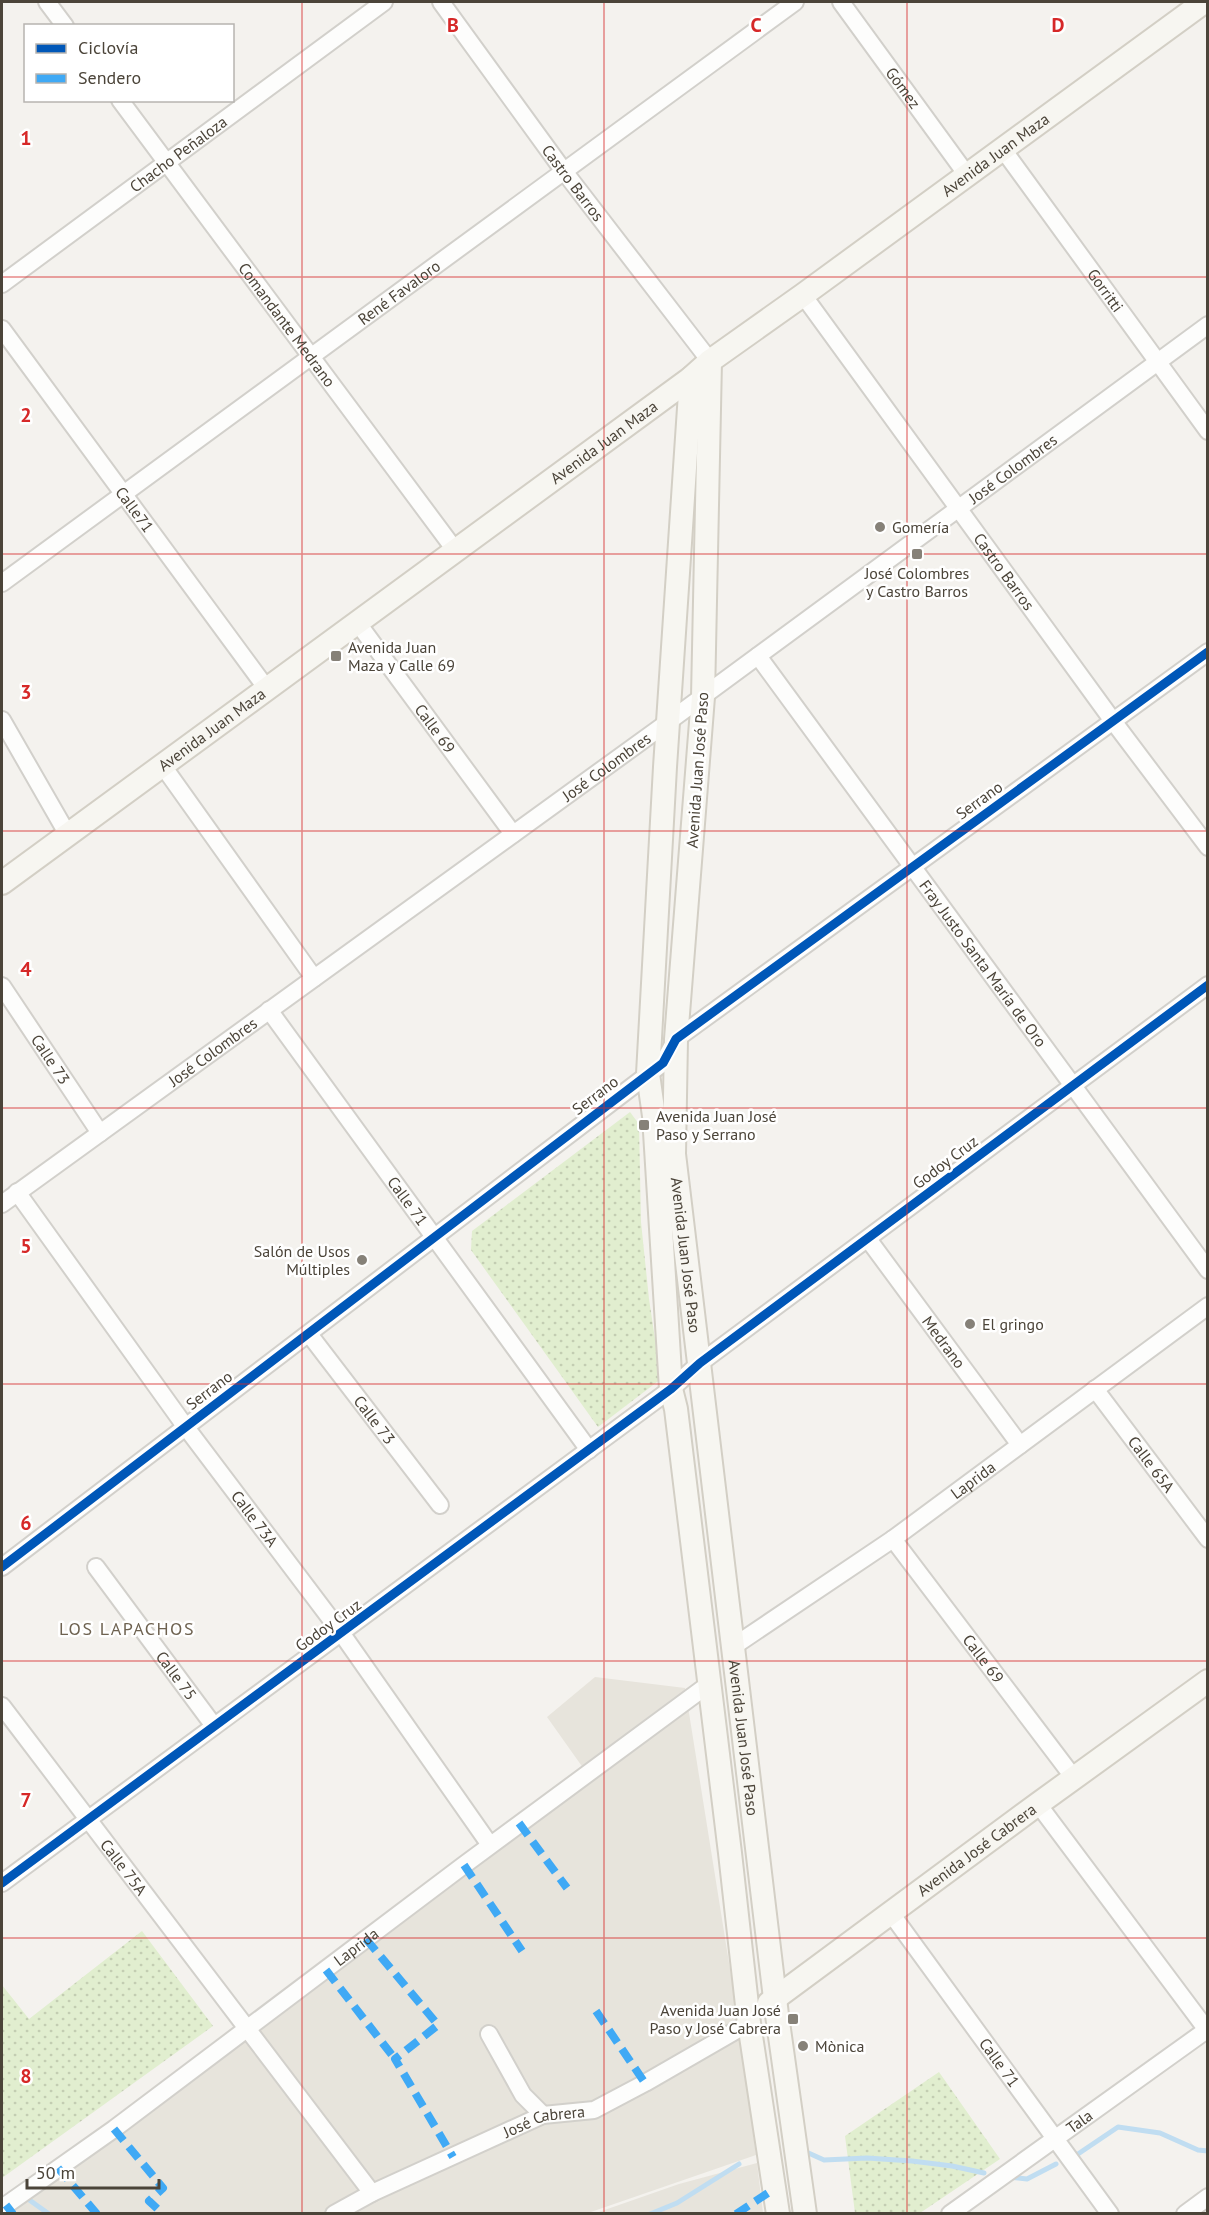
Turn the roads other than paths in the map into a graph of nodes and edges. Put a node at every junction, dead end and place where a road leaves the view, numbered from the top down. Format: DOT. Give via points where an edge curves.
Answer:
graph roads {
  1 [pos="47,2"];
  2 [pos="384,2"];
  3 [pos="441,2"];
  4 [pos="795,2"];
  5 [pos="841,2"];
  6 [pos="1204,2"];
  7 [pos="63,24"];
  8 [pos="121,102"];
  9 [pos="1002,148"];
  10 [pos="167,163"];
  11 [pos="563,170"];
  12 [pos="967,175"];
  13 [pos="2,284"];
  14 [pos="803,296"];
  15 [pos="1208,325"];
  16 [pos="2,329"];
  17 [pos="311,356"];
  18 [pos="710,361"];
  19 [pos="1156,361"];
  20 [pos="691,378"];
  21 [pos="1208,431"];
  22 [pos="123,494"];
  23 [pos="959,508"];
  24 [pos="455,550"];
  25 [pos="2,582"];
  26 [pos="357,622"];
  27 [pos="1208,652"];
  28 [pos="758,656"];
  29 [pos="267,689"];
  30 [pos="703,697"];
  31 [pos="2,720"];
  32 [pos="1113,721"];
  33 [pos="668,722"];
  34 [pos="162,766"];
  35 [pos="513,834"];
  36 [pos="68,835"];
  37 [pos="1208,847"];
  38 [pos="912,867"];
  39 [pos="2,883"];
  40 [pos="314,978"];
  41 [pos="1208,985"];
  42 [pos="2,986"];
  43 [pos="269,1010"];
  44 [pos="676,1039"];
  45 [pos="648,1074"];
  46 [pos="1072,1086"];
  47 [pos="100,1133"];
  48 [pos="17,1192"];
  49 [pos="2,1204"];
  50 [pos="434,1237"];
  51 [pos="868,1239"];
  52 [pos="1208,1270"];
  53 [pos="1208,1306"];
  54 [pos="309,1334"];
  55 [pos="700,1363"];
  56 [pos="671,1389"];
  57 [pos="1095,1389"];
  58 [pos="185,1426"];
  59 [pos="1020,1445"];
  60 [pos="589,1450"];
  61 [pos="440,1505"];
  62 [pos="893,1539"];
  63 [pos="1208,1539"];
  64 [pos="2,1567"];
  65 [pos="96,1567"];
  66 [pos="342,1634"];
  67 [pos="734,1646"];
  68 [pos="1208,1681"];
  69 [pos="710,1684"];
  70 [pos="2,1706"];
  71 [pos="214,1726"];
  72 [pos="1074,1778"];
  73 [pos="1038,1804"];
  74 [pos="87,1820"];
  75 [pos="490,1845"];
  76 [pos="2,1883"];
  77 [pos="890,1912"];
  78 [pos="776,1996"];
  79 [pos="748,2023"];
  80 [pos="249,2028"];
  81 [pos="1207,2030"];
  82 [pos="489,2034"];
  83 [pos="543,2115"];
  84 [pos="1055,2138"];
  85 [pos="372,2193"];
  86 [pos="1208,2198"];
  87 [pos="2,2208"];
  88 [pos="334,2214"];
  89 [pos="778,2214"];
  90 [pos="805,2214"];
  91 [pos="950,2214"];
  92 [pos="1110,2214"];
  93 [pos="1185,2214"];
  1 -- 7 [label="street"];
  2 -- 10 [label="street, Chacho Peñaloza"];
  3 -- 11 [label="street, Castro Barros"];
  4 -- 11 [label="street, René Favaloro"];
  5 -- 12 [label="street, Gómez"];
  6 -- 9 [label="main road, Avenida Juan Maza"];
  8 -- 10 [label="street, Comandante Medrano"];
  9 -- 12 [label="main road, Avenida Juan Maza"];
  9 -- 19 [label="street, Gorritti"];
  10 -- 13 [label="street, Chacho Peñaloza"];
  10 -- 17 [label="street, Comandante Medrano"];
  11 -- 17 [label="street, René Favaloro"];
  11 -- 18 [label="street, Castro Barros"];
  12 -- 14 [label="main road, Avenida Juan Maza"];
  14 -- 18 [label="main road, Avenida Juan Maza"];
  14 -- 23 [label="street, Castro Barros"];
  15 -- 19 [label="street, José Colombres"];
  16 -- 22 [label="street, Calle71"];
  17 -- 22 [label="street, René Favaloro"];
  17 -- 24 [label="street, Comandante Medrano"];
  18 -- 20 [label="main road, Avenida Juan Maza"];
  18 -- 30 [label="main road, Avenida Juan José Paso"];
  19 -- 21 [label="street, Gorritti"];
  19 -- 23 [label="street, José Colombres"];
  20 -- 24 [label="main road, Avenida Juan Maza"];
  20 -- 33 [label="main road, Avenida Juan José Paso"];
  22 -- 25 [label="street, René Favaloro"];
  22 -- 29 [label="street, Calle71"];
  23 -- 28 [label="street, José Colombres"];
  23 -- 32 [label="street, Castro Barros"];
  24 -- 26 [label="main road, Avenida Juan Maza"];
  26 -- 29 [label="main road, Avenida Juan Maza"];
  26 -- 35 [label="street, Calle 69"];
  27 -- 32 [label="street, Serrano"];
  28 -- 30 [label="street, José Colombres"];
  28 -- 38 [label="street, Fray Justo Santa María de Oro"];
  29 -- 34 [label="main road, Avenida Juan Maza"];
  30 -- 33 [label="street, José Colombres"];
  30 -- 44 [label="main road, Avenida Juan José Paso"];
  31 -- 36 [label="street"];
  32 -- 37 [label="street, Castro Barros"];
  32 -- 38 [label="street, Serrano"];
  33 -- 35 [label="street, José Colombres"];
  33 -- 45 [label="main road, Avenida Juan José Paso"];
  34 -- 36 [label="main road, Avenida Juan Maza"];
  34 -- 40 [label="street"];
  35 -- 40 [label="street, José Colombres"];
  36 -- 39 [label="main road, Avenida Juan Maza"];
  38 -- 44 [label="street, Serrano"];
  38 -- 46 [label="street, Fray Justo Santa María de Oro"];
  40 -- 43 [label="street, José Colombres"];
  41 -- 46 [label="street, Godoy Cruz"];
  42 -- 47 [label="street, Calle 73"];
  43 -- 47 [label="street, José Colombres"];
  43 -- 50 [label="street, Calle 71"];
  44 -- 45 [label="street, Serrano" via="663,1063"];
  44 -- 55 [label="main road, Avenida Juan José Paso" via="674,1154"];
  45 -- 50 [label="street, Serrano"];
  45 -- 56 [label="main road, Avenida Juan José Paso"];
  46 -- 51 [label="street, Godoy Cruz"];
  46 -- 52 [label="street, Fray Justo Santa María de Oro"];
  47 -- 48 [label="street, José Colombres"];
  48 -- 49 [label="street, José Colombres"];
  48 -- 58 [label="street, Calle 73A"];
  50 -- 54 [label="street, Serrano"];
  50 -- 60 [label="street, Calle 71"];
  51 -- 55 [label="street, Godoy Cruz"];
  51 -- 59 [label="street, Medrano"];
  53 -- 57 [label="street, Laprida"];
  54 -- 58 [label="street, Serrano"];
  54 -- 61 [label="street, Calle 73"];
  55 -- 56 [label="street, Godoy Cruz"];
  55 -- 67 [label="main road, Avenida Juan José Paso"];
  56 -- 60 [label="street, Godoy Cruz"];
  56 -- 69 [label="main road, Avenida Juan José Paso"];
  57 -- 59 [label="street, Laprida"];
  57 -- 63 [label="street, Calle 65A"];
  58 -- 64 [label="street, Serrano"];
  58 -- 66 [label="street, Calle 73A"];
  59 -- 62 [label="street, Laprida"];
  60 -- 66 [label="street, Godoy Cruz"];
  62 -- 67 [label="street, Laprida"];
  62 -- 72 [label="street, Calle 69"];
  65 -- 71 [label="street, Calle 75"];
  66 -- 71 [label="street, Godoy Cruz"];
  66 -- 75 [label="street, Calle 73A"];
  67 -- 78 [label="main road, Avenida Juan José Paso"];
  68 -- 72 [label="main road, Avenida José Cabrera"];
  69 -- 75 [label="street, Laprida"];
  69 -- 79 [label="main road, Avenida Juan José Paso"];
  70 -- 74 [label="street, Calle 75A"];
  71 -- 74 [label="street, Godoy Cruz"];
  72 -- 73 [label="main road, Avenida José Cabrera"];
  73 -- 77 [label="main road, Avenida José Cabrera"];
  73 -- 81 [label="street"];
  74 -- 76 [label="street, Godoy Cruz"];
  74 -- 80 [label="street, Calle 75A"];
  75 -- 80 [label="street, Laprida"];
  77 -- 78 [label="main road, Avenida José Cabrera"];
  77 -- 84 [label="street, Calle 71"];
  78 -- 79 [label="main road, Avenida José Cabrera"];
  78 -- 90 [label="main road, Avenida Juan José Paso"];
  79 -- 83 [label="street, José Cabrera" via="594,2110"];
  79 -- 89 [label="main road, Avenida Juan José Paso"];
  80 -- 85 [label="street, Calle 75A"];
  80 -- 87 [label="street, Laprida"];
  81 -- 84 [label="street, Tala"];
  82 -- 83 [label="street" via="523,2095"];
  83 -- 85 [label="street, José Cabrera"];
  84 -- 91 [label="street, Tala"];
  84 -- 92 [label="street, Calle 71"];
  85 -- 88 [label="street, José Cabrera"];
  86 -- 93 [label="street"];
}
